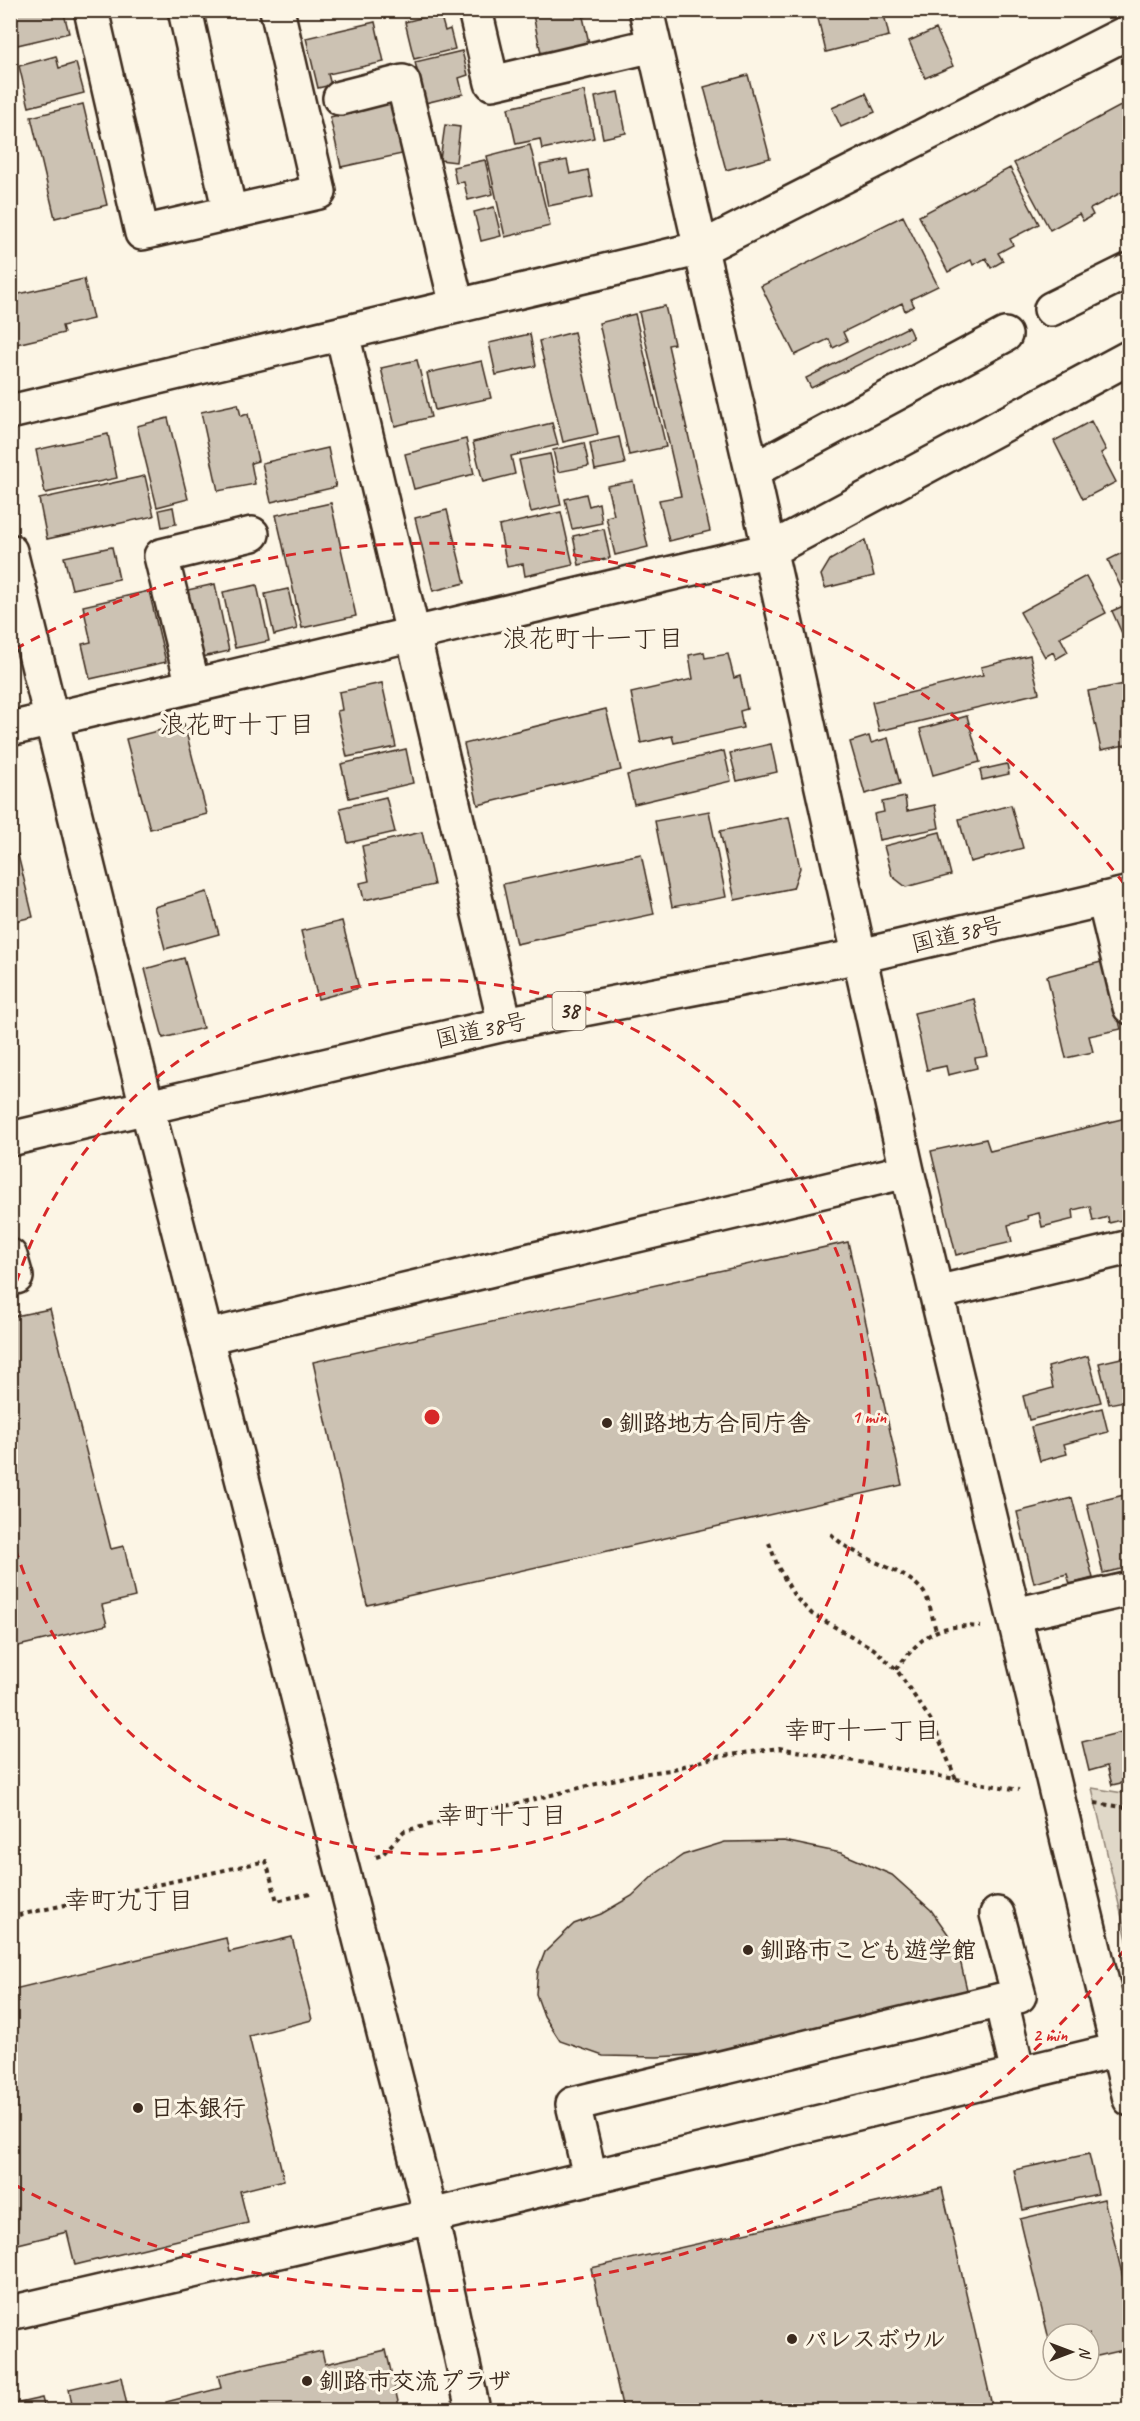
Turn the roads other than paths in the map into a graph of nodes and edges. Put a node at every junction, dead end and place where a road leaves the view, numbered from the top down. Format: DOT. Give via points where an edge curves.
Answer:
graph roads {
  1 [pos="91,10"];
  2 [pos="185,10"];
  3 [pos="277,10"];
  4 [pos="474,10"];
  5 [pos="646,10"];
  6 [pos="1130,31"];
  7 [pos="654,45"];
  8 [pos="340,98"];
  9 [pos="230,213"];
  10 [pos="702,248"];
  11 [pos="1130,270"];
  12 [pos="458,306"];
  13 [pos="1051,309"];
  14 [pos="342,333"];
  15 [pos="1005,336"];
  16 [pos="1130,357"];
  17 [pos="10,412"];
  18 [pos="752,471"];
  19 [pos="252,534"];
  20 [pos="770,550"];
  21 [pos="10,551"];
  22 [pos="414,634"];
  23 [pos="193,686"];
  24 [pos="50,720"];
  25 [pos="10,729"];
  26 [pos="1117,896"];
  27 [pos="860,956"];
  28 [pos="1130,1007"];
  29 [pos="505,1024"];
  30 [pos="147,1107"];
  31 [pos="10,1139"];
  32 [pos="907,1171"];
  33 [pos="1130,1247"];
  34 [pos="936,1293"];
  35 [pos="206,1337"];
  36 [pos="1130,1589"];
  37 [pos="1016,1623"];
  38 [pos="997,1914"];
  39 [pos="1001,2000"];
  40 [pos="1118,2050"];
  41 [pos="1018,2074"];
  42 [pos="1130,2099"];
  43 [pos="590,2176"];
  44 [pos="431,2216"];
  45 [pos="10,2313"];
  46 [pos="473,2410"];
  1 -- 9 [label="main road" via="142,233"];
  2 -- 9 [label="main road"];
  3 -- 9 [label="main road" via="319,192"];
  4 -- 7 [label="main road" via="492,83"];
  5 -- 7 [label="main road"];
  6 -- 10 [label="main road"];
  7 -- 10 [label="main road"];
  8 -- 12 [label="main road" via="403,82"];
  10 -- 12 [label="main road"];
  10 -- 18 [label="main road"];
  11 -- 13 [label="main road"];
  12 -- 14 [label="main road"];
  14 -- 17 [label="main road"];
  14 -- 22 [label="main road"];
  15 -- 18 [label="main road"];
  16 -- 20 [label="main road"];
  18 -- 20 [label="main road"];
  19 -- 23 [label="main road" via="161,555"];
  20 -- 22 [label="main road"];
  20 -- 27 [label="main road"];
  21 -- 24 [label="main road"];
  22 -- 23 [label="main road"];
  22 -- 29 [label="main road"];
  23 -- 24 [label="main road"];
  24 -- 25 [label="main road"];
  24 -- 30 [label="main road"];
  26 -- 27 [label="main road, 国道38号 / 38"];
  26 -- 28 [label="main road"];
  27 -- 29 [label="main road, 国道38号 / 38"];
  27 -- 32 [label="main road"];
  29 -- 30 [label="main road, 国道38号 / 38"];
  30 -- 31 [label="main road, 国道38号 / 38"];
  30 -- 35 [label="main road"];
  32 -- 34 [label="main road"];
  32 -- 35 [label="main road"];
  33 -- 34 [label="main road"];
  34 -- 37 [label="main road"];
  35 -- 44 [label="main road"];
  36 -- 37 [label="main road"];
  37 -- 40 [label="main road"];
  38 -- 39 [label="main road" via="1019,1995"];
  39 -- 41 [label="main road"];
  39 -- 43 [label="main road" via="573,2104"];
  40 -- 41 [label="main road"];
  40 -- 42 [label="main road"];
  41 -- 43 [label="main road"];
  43 -- 44 [label="main road"];
  44 -- 45 [label="main road"];
  44 -- 46 [label="main road"];
}
